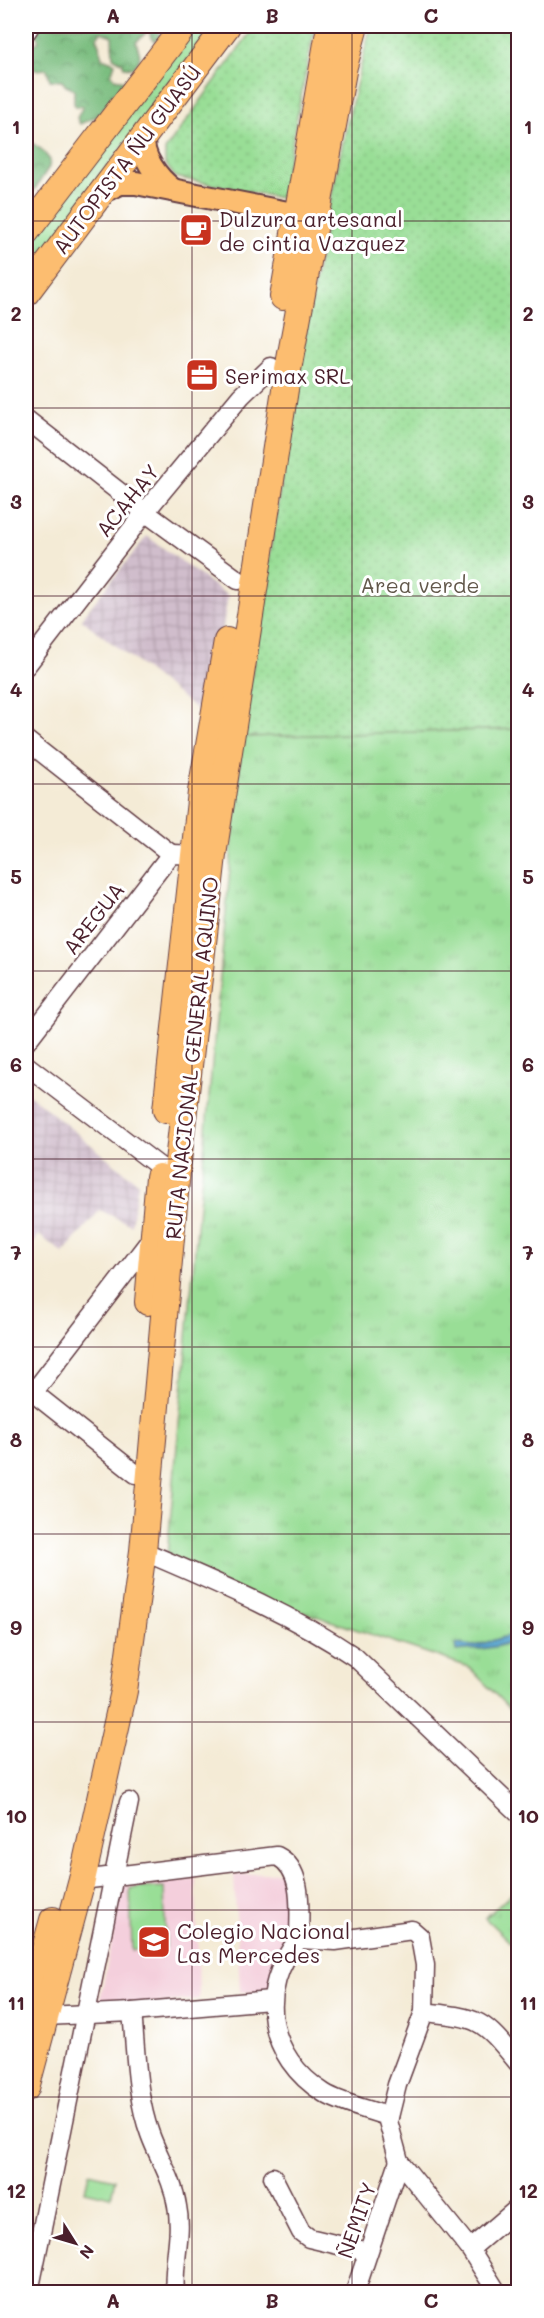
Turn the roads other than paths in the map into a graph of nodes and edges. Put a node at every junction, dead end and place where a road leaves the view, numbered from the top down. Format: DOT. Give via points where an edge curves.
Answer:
graph roads {
  1 [pos="30,26"];
  2 [pos="169,26"];
  3 [pos="184,26"];
  4 [pos="227,26"];
  5 [pos="241,26"];
  6 [pos="330,26"];
  7 [pos="355,26"];
  8 [pos="26,32"];
  9 [pos="146,146"];
  10 [pos="173,190"];
  11 [pos="102,192"];
  12 [pos="50,200"];
  13 [pos="297,215"];
  14 [pos="26,232"];
  15 [pos="26,293"];
  16 [pos="272,367"];
  17 [pos="26,419"];
  18 [pos="145,512"];
  19 [pos="238,580"];
  20 [pos="26,666"];
  21 [pos="26,740"];
  22 [pos="192,855"];
  23 [pos="26,1042"];
  24 [pos="26,1065"];
  25 [pos="160,1167"];
  26 [pos="152,1238"];
  27 [pos="29,1390"];
  28 [pos="136,1474"];
  29 [pos="143,1551"];
  30 [pos="129,1802"];
  31 [pos="519,1813"];
  32 [pos="113,1876"];
  33 [pos="81,1880"];
  34 [pos="299,1939"];
  35 [pos="271,2000"];
  36 [pos="132,2012"];
  37 [pos="424,2012"];
  38 [pos="87,2014"];
  39 [pos="35,2017"];
  40 [pos="519,2063"];
  41 [pos="26,2088"];
  42 [pos="388,2117"];
  43 [pos="399,2161"];
  44 [pos="273,2177"];
  45 [pos="519,2208"];
  46 [pos="470,2249"];
  47 [pos="368,2252"];
  48 [pos="29,2292"];
  49 [pos="175,2292"];
  50 [pos="355,2292"];
  51 [pos="497,2292"];
  1 -- 8 [label="street"];
  2 -- 12 [label="highway" via="96,123"];
  3 -- 12 [label="highway, AUTOPISTA ÑU GUASÚ"];
  4 -- 9 [label="highway, AUTOPISTA ÑU GUASÚ"];
  5 -- 9 [label="street" via="161,132"];
  6 -- 13 [label="highway, RUTA NACIONAL GENERAL AQUINO"];
  7 -- 22 [label="highway, RUTA NACIONAL GENERAL AQUINO" via="344,66"];
  9 -- 10 [label="main road" via="159,177"];
  9 -- 11 [label="highway, AUTOPISTA ÑU GUASÚ"];
  10 -- 11 [label="main road" via="120,183"];
  10 -- 13 [label="main road"];
  11 -- 15 [label="highway, AUTOPISTA ÑU GUASÚ"];
  12 -- 14 [label="highway, AUTOPISTA ÑU GUASÚ"];
  13 -- 16 [label="highway, RUTA NACIONAL GENERAL AQUINO"];
  16 -- 18 [label="street, ACAHAY" via="241,396"];
  16 -- 19 [label="highway, RUTA NACIONAL GENERAL AQUINO"];
  17 -- 18 [label="street"];
  18 -- 19 [label="street"];
  18 -- 20 [label="street, ACAHAY"];
  19 -- 22 [label="highway, RUTA NACIONAL GENERAL AQUINO"];
  21 -- 22 [label="street"];
  22 -- 23 [label="street, AREGUA"];
  22 -- 25 [label="highway, RUTA NACIONAL GENERAL AQUINO"];
  22 -- 29 [label="highway, RUTA NACIONAL GENERAL AQUINO" via="177,1171"];
  24 -- 25 [label="street"];
  25 -- 26 [label="highway, RUTA NACIONAL GENERAL AQUINO"];
  26 -- 27 [label="street"];
  26 -- 28 [label="highway, RUTA NACIONAL GENERAL AQUINO"];
  27 -- 28 [label="street"];
  28 -- 39 [label="highway, RUTA NACIONAL GENERAL AQUINO" via="110,1688"];
  29 -- 31 [label="street" via="220,1584 355,1657"];
  29 -- 33 [label="highway, RUTA NACIONAL GENERAL AQUINO" via="124,1691"];
  30 -- 32 [label="street"];
  32 -- 33 [label="street"];
  32 -- 34 [label="street" via="277,1856 292,1870 299,1896"];
  32 -- 38 [label="street"];
  33 -- 39 [label="highway, RUTA NACIONAL GENERAL AQUINO"];
  34 -- 35 [label="street" via="288,1951"];
  34 -- 37 [label="street" via="335,1941 412,1930 420,1937 425,1965"];
  35 -- 36 [label="street"];
  35 -- 42 [label="street" via="283,2050 300,2075 326,2094"];
  36 -- 38 [label="street"];
  36 -- 49 [label="street" via="139,2084 150,2133 174,2185 178,2210 180,2245"];
  37 -- 40 [label="street" via="482,2022"];
  37 -- 42 [label="street"];
  38 -- 39 [label="street"];
  38 -- 48 [label="street"];
  39 -- 41 [label="highway, RUTA NACIONAL GENERAL AQUINO"];
  42 -- 43 [label="street"];
  43 -- 46 [label="street"];
  43 -- 47 [label="street, ÑEMITY"];
  44 -- 47 [label="street" via="301,2232 309,2238"];
  45 -- 46 [label="street"];
  46 -- 51 [label="street"];
  47 -- 50 [label="street, ÑEMITY"];
}
